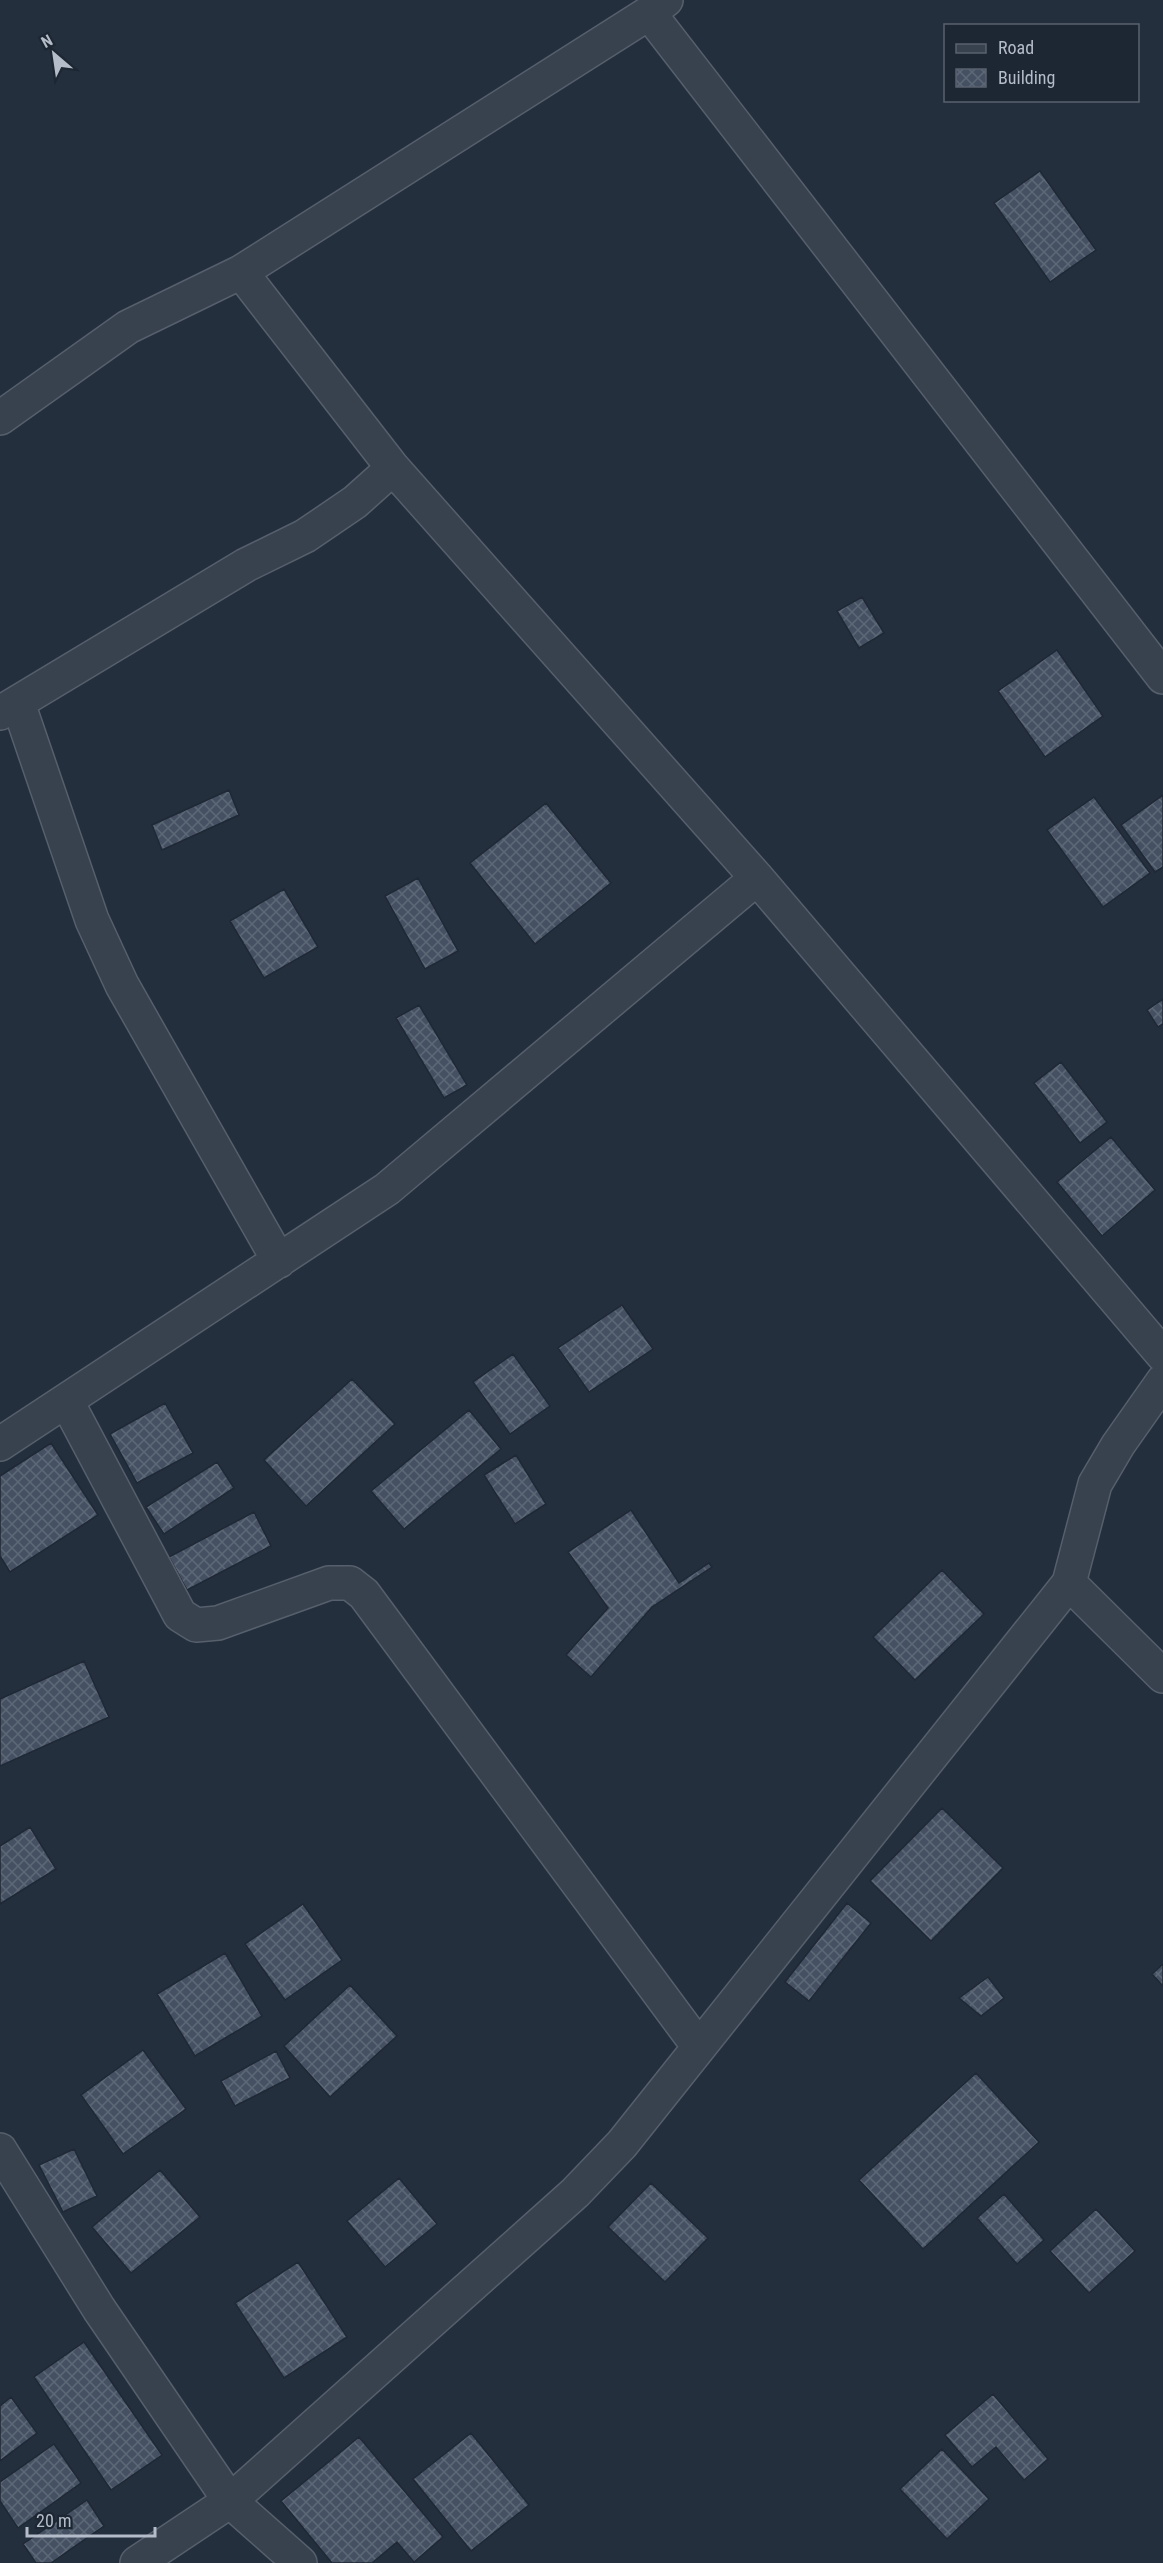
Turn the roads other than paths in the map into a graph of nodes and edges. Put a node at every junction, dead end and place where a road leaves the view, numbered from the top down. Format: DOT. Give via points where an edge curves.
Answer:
graph roads {
  1 [pos="657,7"];
  2 [pos="241,272"];
  3 [pos="0,418"];
  4 [pos="393,468"];
  5 [pos="1163,677"];
  6 [pos="9,708"];
  7 [pos="757,878"];
  8 [pos="279,1261"];
  9 [pos="1163,1355"];
  10 [pos="1163,1381"];
  11 [pos="67,1402"];
  12 [pos="0,1444"];
  13 [pos="1069,1583"];
  14 [pos="1163,1676"];
  15 [pos="699,2047"];
  16 [pos="0,2150"];
  17 [pos="230,2501"];
  18 [pos="137,2563"];
  19 [pos="300,2563"];
  1 -- 2 [label="street"];
  1 -- 5 [label="street"];
  2 -- 3 [label="street" via="128,327"];
  2 -- 4 [label="street"];
  4 -- 6 [label="street" via="355,502 305,536 246,565"];
  4 -- 7 [label="street"];
  6 -- 8 [label="street" via="122,986"];
  7 -- 8 [label="street" via="387,1189"];
  7 -- 9 [label="street"];
  8 -- 11 [label="street"];
  10 -- 13 [label="street" via="1095,1484"];
  11 -- 12 [label="street"];
  11 -- 15 [label="street" via="180,1615 196,1625 218,1623 329,1583 350,1583 364,1594"];
  13 -- 14 [label="street"];
  13 -- 15 [label="street"];
  15 -- 17 [label="street" via="622,2144 575,2193"];
  16 -- 17 [label="street" via="99,2310"];
  17 -- 18 [label="street"];
  17 -- 19 [label="street"];
}
